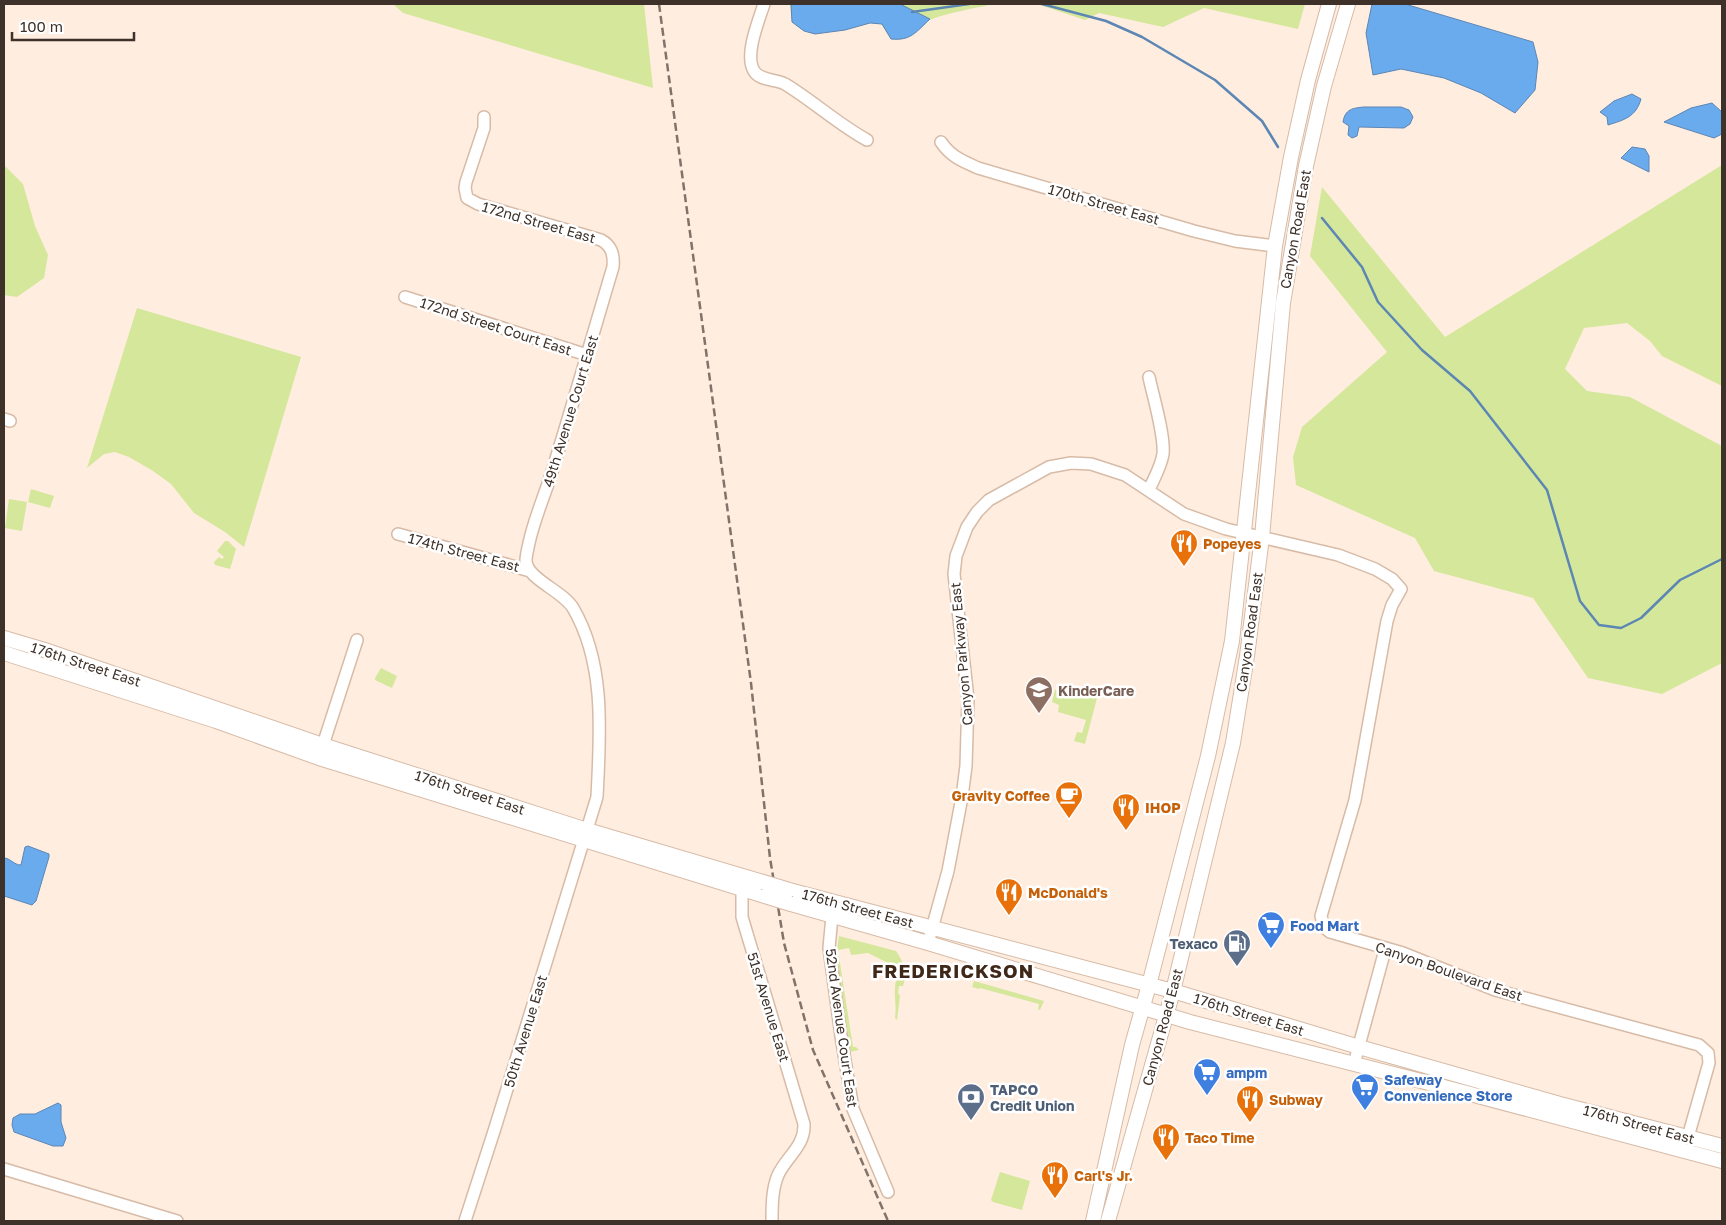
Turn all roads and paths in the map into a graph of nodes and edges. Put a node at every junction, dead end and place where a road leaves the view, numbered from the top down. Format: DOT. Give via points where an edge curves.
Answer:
graph roads {
  1 [pos="764,4"];
  2 [pos="1330,4"];
  3 [pos="1348,4"];
  4 [pos="484,117"];
  5 [pos="867,140"];
  6 [pos="942,142"];
  7 [pos="1275,246"];
  8 [pos="612,250"];
  9 [pos="405,298"];
  10 [pos="1283,303"];
  11 [pos="587,355"];
  12 [pos="1149,377"];
  13 [pos="1149,490"];
  14 [pos="1243,533"];
  15 [pos="398,534"];
  16 [pos="1262,537"];
  17 [pos="530,571"];
  18 [pos="4,638"];
  19 [pos="357,640"];
  20 [pos="4,653"];
  21 [pos="216,721"];
  22 [pos="307,740"];
  23 [pos="323,745"];
  24 [pos="586,835"];
  25 [pos="742,889"];
  26 [pos="764,889"];
  27 [pos="790,897"];
  28 [pos="832,916"];
  29 [pos="933,928"];
  30 [pos="928,943"];
  31 [pos="1385,950"];
  32 [pos="1149,985"];
  33 [pos="1173,991"];
  34 [pos="1142,1008"];
  35 [pos="1166,1015"];
  36 [pos="1359,1047"];
  37 [pos="1354,1064"];
  38 [pos="1688,1137"];
  39 [pos="1722,1146"];
  40 [pos="1676,1148"];
  41 [pos="1722,1155"];
  42 [pos="1722,1161"];
  43 [pos="4,1168"];
  44 [pos="888,1192"];
  45 [pos="176,1221"];
  46 [pos="465,1221"];
  47 [pos="772,1221"];
  48 [pos="1093,1221"];
  49 [pos="1108,1221"];
  1 -- 5 [label="street" via="750,59 754,71 783,83"];
  2 -- 7 [label="main road, Canyon Road East" via="1308,80"];
  3 -- 10 [label="main road, Canyon Road East" via="1324,86 1306,166"];
  4 -- 8 [label="street, 172nd Street East" via="484,128 466,182 466,195 470,201 601,240"];
  6 -- 7 [label="street, 170th Street East" via="951,155 978,168 1194,231"];
  7 -- 10 [label="main road" via="1283,254"];
  7 -- 14 [label="main road, Canyon Road East"];
  8 -- 11 [label="street, 49th Avenue Court East" via="614,267"];
  9 -- 11 [label="street, 172nd Street Court East"];
  10 -- 16 [label="main road, Canyon Road East"];
  11 -- 17 [label="street, 49th Avenue Court East" via="533,527 526,560"];
  12 -- 13 [label="street" via="1163,452"];
  13 -- 14 [label="street, Canyon Parkway East" via="1184,514"];
  13 -- 29 [label="street, Canyon Parkway East" via="1125,476 1092,464 1049,466 1016,477 977,512 967,527 956,556 954,574 968,700 967,758 948,871"];
  14 -- 16 [label="street"];
  14 -- 32 [label="main road, Canyon Road East" via="1232,641 1223,688"];
  15 -- 17 [label="street, 174th Street East"];
  16 -- 31 [label="street, Canyon Boulevard East" via="1348,558 1375,569 1401,589 1387,621 1355,800 1320,916 1330,932"];
  16 -- 33 [label="main road, Canyon Road East" via="1233,743"];
  17 -- 24 [label="street, 50th Avenue East" via="572,606 585,633 593,664 600,742 597,797"];
  18 -- 22 [label="main road, 176th Street East"];
  19 -- 23 [label="street"];
  20 -- 21 [label="main road, 176th Street East"];
  21 -- 22 [label="main road" via="221,717 289,738"];
  21 -- 24 [label="main road, 176th Street East" via="319,758"];
  22 -- 23 [label="main road, 176th Street East"];
  23 -- 24 [label="main road, 176th Street East"];
  24 -- 25 [label="main road, 176th Street East"];
  24 -- 26 [label="main road, 176th Street East"];
  24 -- 46 [label="street, 50th Avenue East"];
  25 -- 26 [label="main road, 176th Street East"];
  25 -- 47 [label="street, 51st Avenue East" via="742,917 804,1124 800,1145 776,1181"];
  26 -- 27 [label="main road, 176th Street East, bridge"];
  27 -- 28 [label="main road, 176th Street East"];
  27 -- 29 [label="main road, 176th Street East"];
  28 -- 30 [label="main road, 176th Street East"];
  28 -- 44 [label="street, 52nd Avenue Court East" via="829,948 853,1110"];
  29 -- 30 [label="street, Canyon Parkway East"];
  29 -- 32 [label="main road, 176th Street East"];
  30 -- 34 [label="main road, 176th Street East"];
  31 -- 36 [label="street"];
  31 -- 38 [label="street, Canyon Boulevard East" via="1495,990 1703,1048 1708,1053 1709,1063"];
  32 -- 33 [label="main road, 176th Street East"];
  32 -- 34 [label="main road, Canyon Road East"];
  33 -- 35 [label="main road, Canyon Road East"];
  33 -- 36 [label="main road, 176th Street East"];
  34 -- 35 [label="main road, 176th Street East"];
  34 -- 48 [label="main road, Canyon Road East"];
  35 -- 37 [label="main road, 176th Street East"];
  35 -- 49 [label="main road, Canyon Road East"];
  36 -- 37 [label="street"];
  36 -- 38 [label="main road, 176th Street East"];
  37 -- 40 [label="main road, 176th Street East"];
  38 -- 39 [label="main road, 176th Street East"];
  40 -- 41 [label="main road" via="1688,1146"];
  40 -- 42 [label="main road, 176th Street East"];
  43 -- 45 [label="street"];
}
